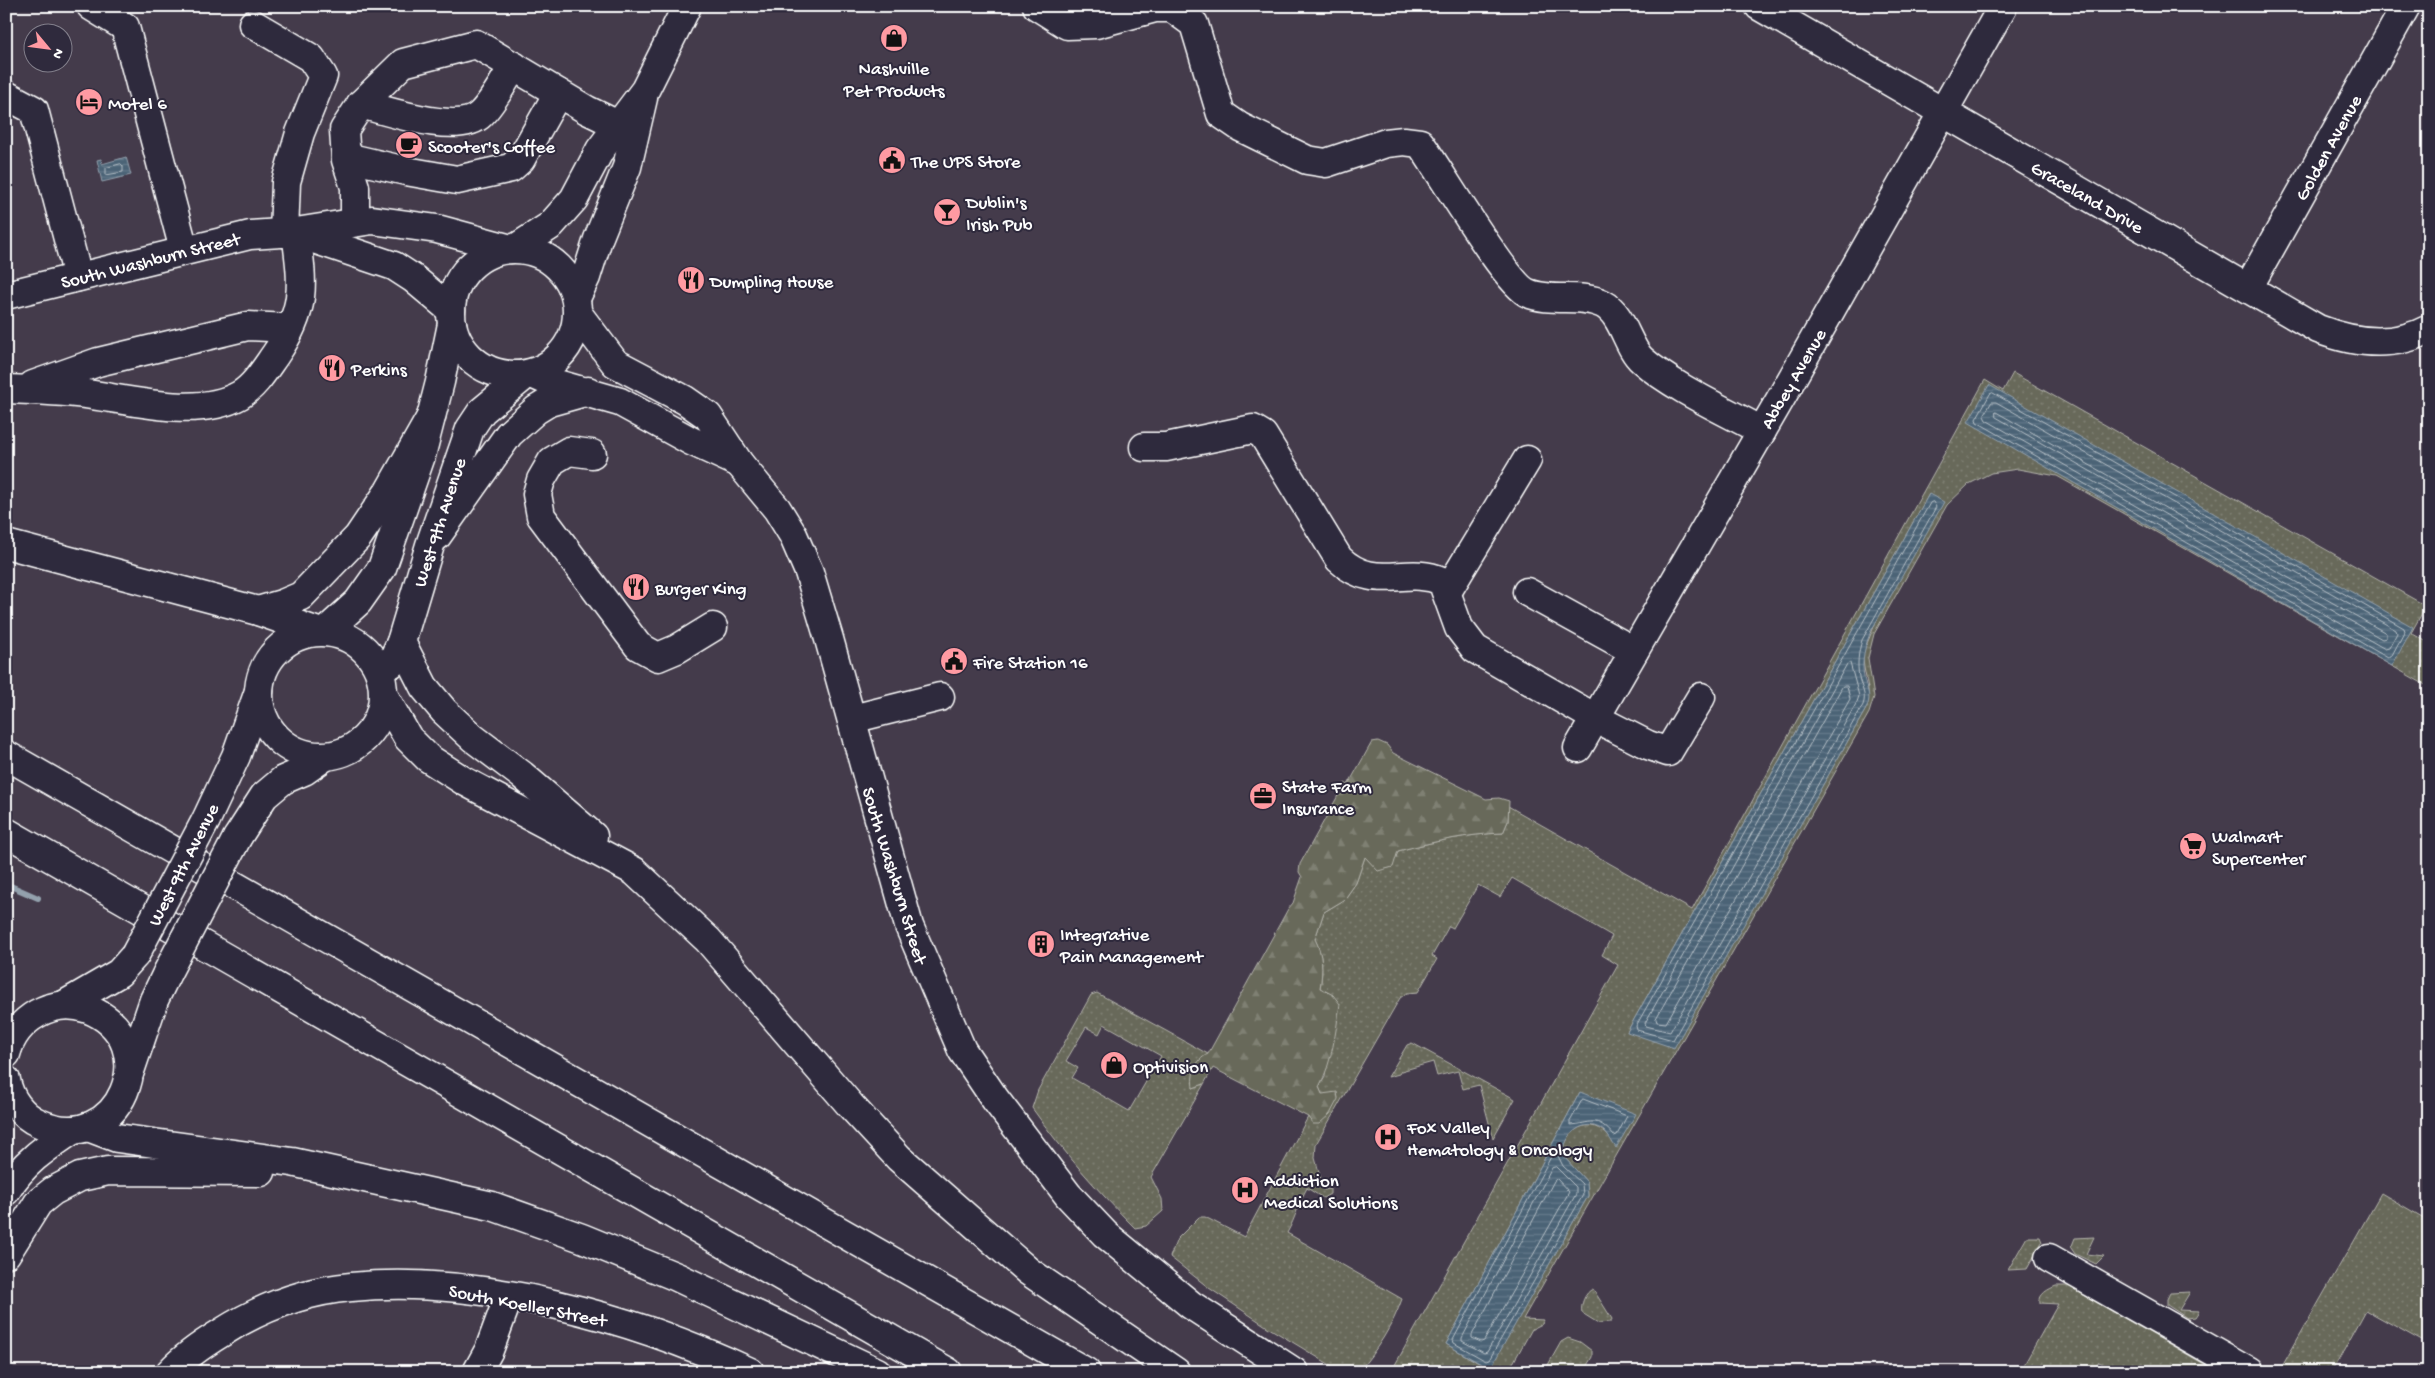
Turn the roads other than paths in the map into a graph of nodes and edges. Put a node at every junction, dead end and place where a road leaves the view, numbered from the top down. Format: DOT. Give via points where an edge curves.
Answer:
graph roads {
  1 [pos="91,6"];
  2 [pos="687,6"];
  3 [pos="1037,6"];
  4 [pos="1758,6"];
  5 [pos="2004,6"];
  6 [pos="2406,6"];
  7 [pos="1081,15"];
  8 [pos="253,24"];
  9 [pos="514,66"];
  10 [pos="645,90"];
  11 [pos="558,93"];
  12 [pos="6,95"];
  13 [pos="361,104"];
  14 [pos="1944,112"];
  15 [pos="618,126"];
  16 [pos="346,156"];
  17 [pos="355,222"];
  18 [pos="290,233"];
  19 [pos="514,248"];
  20 [pos="184,250"];
  21 [pos="78,277"];
  22 [pos="2248,288"];
  23 [pos="6,295"];
  24 [pos="577,306"];
  25 [pos="451,317"];
  26 [pos="290,328"];
  27 [pos="2429,329"];
  28 [pos="527,376"];
  29 [pos="13,389"];
  30 [pos="588,391"];
  31 [pos="431,417"];
  32 [pos="1762,431"];
  33 [pos="1144,447"];
  34 [pos="592,454"];
  35 [pos="1527,460"];
  36 [pos="739,463"];
  37 [pos="6,544"];
  38 [pos="430,545"];
  39 [pos="1447,592"];
  40 [pos="1528,592"];
  41 [pos="258,611"];
  42 [pos="713,626"];
  43 [pos="321,631"];
  44 [pos="401,642"];
  45 [pos="1634,650"];
  46 [pos="383,690"];
  47 [pos="258,691"];
  48 [pos="940,696"];
  49 [pos="1701,697"];
  50 [pos="1595,718"];
  51 [pos="852,719"];
  52 [pos="1578,748"];
  53 [pos="6,755"];
  54 [pos="324,756"];
  55 [pos="6,832"];
  56 [pos="634,871"];
  57 [pos="64,1005"];
  58 [pos="7,1049"];
  59 [pos="130,1071"];
  60 [pos="6,1080"];
  61 [pos="80,1129"];
  62 [pos="339,1173"];
  63 [pos="6,1191"];
  64 [pos="6,1254"];
  65 [pos="2049,1258"];
  66 [pos="508,1296"];
  67 [pos="170,1372"];
  68 [pos="477,1372"];
  69 [pos="750,1372"];
  70 [pos="877,1372"];
  71 [pos="948,1372"];
  72 [pos="1086,1372"];
  73 [pos="1176,1372"];
  74 [pos="1294,1372"];
  75 [pos="2250,1372"];
  1 -- 20 [label="main road" via="125,27"];
  2 -- 10 [label="main road"];
  3 -- 7 [label="main road" via="1067,25"];
  4 -- 14 [label="main road, Graceland Drive"];
  5 -- 14 [label="main road, Abbey Avenue"];
  6 -- 22 [label="main road, Golden Avenue"];
  7 -- 32 [label="main road" via="1096,24 1155,8 1172,8 1194,24 1222,114 1240,127 1307,160 1326,164 1386,144 1420,143 1509,275 1527,293 1605,304 1622,325 1640,358 1661,374"];
  8 -- 18 [label="main road" via="311,58 323,76 300,133 286,182"];
  9 -- 11 [label="main road"];
  9 -- 13 [label="main road" via="476,44 403,63"];
  9 -- 13 [label="main road" via="480,115 466,123 438,122"];
  10 -- 15 [label="main road"];
  10 -- 24 [label="main road" via="627,167 598,239"];
  11 -- 15 [label="main road"];
  11 -- 16 [label="main road" via="521,159 511,168 457,180"];
  12 -- 21 [label="main road" via="34,110"];
  13 -- 16 [label="main road" via="344,130"];
  14 -- 22 [label="main road, Graceland Drive"];
  14 -- 32 [label="main road, Abbey Avenue"];
  15 -- 19 [label="main road" via="600,150 582,187 566,209 550,226"];
  16 -- 17 [label="main road" via="355,188"];
  17 -- 18 [label="main road, South Washburn Street"];
  17 -- 19 [label="main road, South Washburn Street" via="372,220 437,229"];
  18 -- 20 [label="main road, South Washburn Street" via="250,235"];
  18 -- 25 [label="main road, South Washburn Street" via="394,266 414,279"];
  18 -- 26 [label="main road" via="302,277 301,300"];
  19 -- 24 [label="main road" via="535,252 565,272"];
  19 -- 25 [label="main road" via="488,254 469,268 456,287"];
  20 -- 21 [label="main road, South Washburn Street"];
  21 -- 23 [label="main road, South Washburn Street"];
  22 -- 27 [label="main road, Graceland Drive" via="2318,329 2338,337 2382,342"];
  24 -- 28 [label="main road" via="575,334 565,352 550,365"];
  24 -- 36 [label="main road, South Washburn Street" via="615,363 685,400 708,416"];
  25 -- 28 [label="main road" via="459,345 475,362 495,372"];
  25 -- 31 [label="main road, West 9th Avenue"];
  26 -- 29 [label="main road" via="248,326 98,362"];
  26 -- 29 [label="main road" via="259,378 240,395 219,403 193,407"];
  28 -- 30 [label="main road, South Washburn Street"];
  28 -- 38 [label="main road, West 9th Avenue" via="482,411 470,429"];
  30 -- 36 [label="main road, South Washburn Street" via="620,402"];
  30 -- 38 [label="main road" via="549,402 509,434"];
  31 -- 41 [label="main road" via="389,491 358,537 301,596"];
  31 -- 43 [label="main road, West 9th Avenue" via="421,456 382,568 358,602"];
  32 -- 45 [label="main road, Abbey Avenue"];
  33 -- 39 [label="main road" via="1166,447 1253,429 1263,434 1338,559 1352,571 1376,578 1429,575 1442,581"];
  34 -- 42 [label="main road" via="569,451 552,462 537,494 542,516 638,646 658,657"];
  35 -- 39 [label="main road"];
  36 -- 51 [label="main road, South Washburn Street" via="777,509 799,548"];
  37 -- 41 [label="main road"];
  38 -- 44 [label="main road, West 9th Avenue"];
  39 -- 50 [label="main road" via="1459,628 1475,649"];
  40 -- 45 [label="main road"];
  41 -- 43 [label="main road"];
  43 -- 46 [label="main road" via="346,636 364,648 376,664"];
  43 -- 47 [label="main road" via="294,637 276,650 264,669"];
  44 -- 46 [label="main road, West 9th Avenue"];
  44 -- 56 [label="main road" via="424,687 444,711"];
  45 -- 50 [label="main road, Abbey Avenue"];
  46 -- 54 [label="main road" via="377,722 365,738 350,750"];
  46 -- 56 [label="main road" via="408,738 428,758"];
  47 -- 54 [label="main road" via="266,724 277,738 290,749 306,755"];
  47 -- 57 [label="main road, West 9th Avenue, bridge" via="236,756 135,955 119,973"];
  48 -- 51 [label="main road"];
  49 -- 50 [label="main road" via="1668,752"];
  50 -- 52 [label="main road, Abbey Avenue"];
  51 -- 74 [label="main road, South Washburn Street" via="909,926 962,1050 995,1100 1068,1195 1105,1234 1191,1305"];
  53 -- 72 [label="main road"];
  54 -- 59 [label="main road, West 9th Avenue, bridge" via="304,771 283,780 264,796 237,838 154,1000"];
  55 -- 71 [label="main road"];
  56 -- 73 [label="main road" via="708,940 899,1158 1028,1271"];
  57 -- 58 [label="main road, West 9th Avenue" via="46,1009 30,1018 16,1031"];
  57 -- 59 [label="main road" via="98,1013 112,1023 128,1053"];
  59 -- 61 [label="main road, West 9th Avenue" via="118,1105 105,1118"];
  60 -- 61 [label="main road" via="17,1106 32,1120 50,1129"];
  61 -- 62 [label="main road" via="117,1138 282,1160"];
  61 -- 63 [label="main road" via="40,1152 17,1172"];
  62 -- 64 [label="main road" via="108,1171 80,1176 53,1190 38,1203"];
  62 -- 70 [label="main road" via="492,1206 582,1238 677,1277"];
  65 -- 75 [label="main road"];
  66 -- 67 [label="main road, South Koeller Street" via="470,1289 396,1284 350,1287 307,1296 250,1315 190,1354"];
  66 -- 68 [label="main road" via="489,1350"];
  66 -- 69 [label="main road, South Koeller Street" via="613,1319 659,1334"];
}
